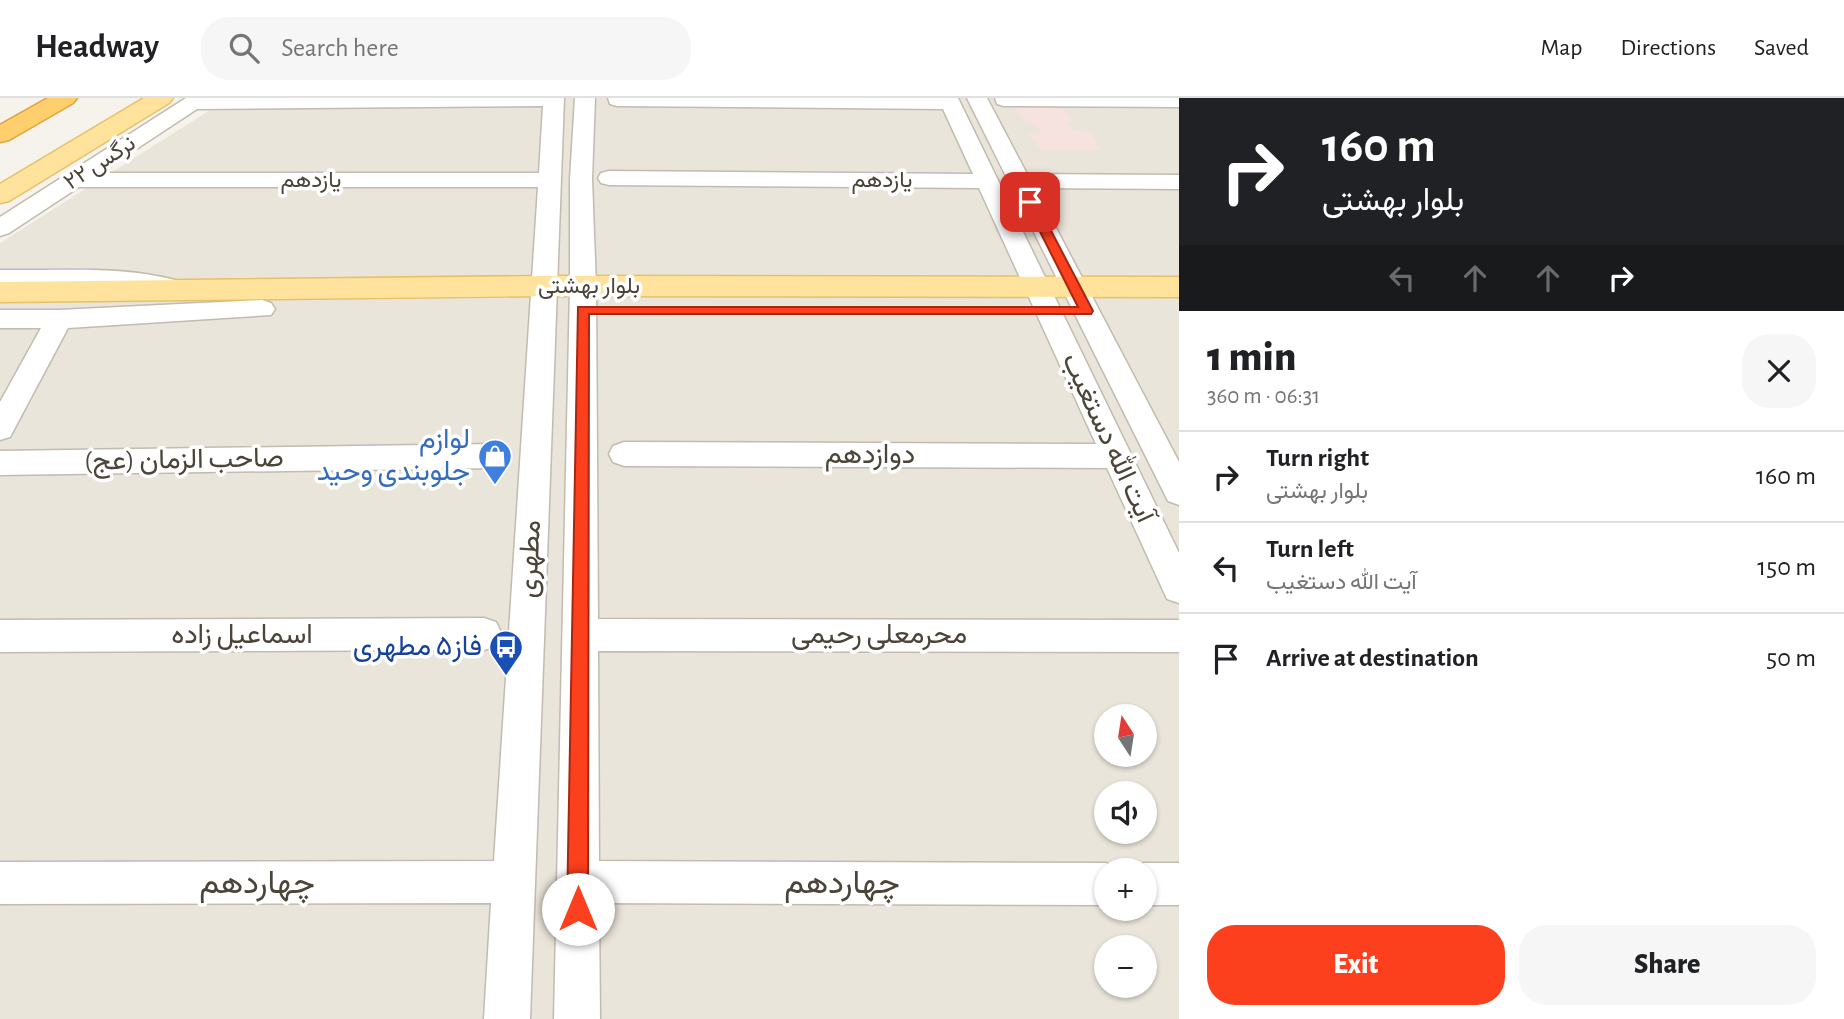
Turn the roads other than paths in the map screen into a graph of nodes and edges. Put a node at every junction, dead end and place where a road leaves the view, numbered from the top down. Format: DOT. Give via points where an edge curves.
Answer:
graph roads {
  1 [pos="65,98"];
  2 [pos="161,98"];
  3 [pos="584,98"];
  4 [pos="977,98"];
  5 [pos="554,99"];
  6 [pos="196,100"];
  7 [pos="617,100"];
  8 [pos="949,100"];
  9 [pos="1004,100"];
  10 [pos="1179,101"];
  11 [pos="0,135"];
  12 [pos="609,178"];
  13 [pos="73,180"];
  14 [pos="549,180"];
  15 [pos="987,181"];
  16 [pos="1019,181"];
  17 [pos="1179,182"];
  18 [pos="0,195"];
  19 [pos="0,228"];
  20 [pos="0,278"];
  21 [pos="1179,286"];
  22 [pos="217,291"];
  23 [pos="0,292"];
  24 [pos="543,298"];
  25 [pos="583,298"];
  26 [pos="1043,299"];
  27 [pos="1080,299"];
  28 [pos="0,308"];
  29 [pos="262,309"];
  30 [pos="1179,311"];
  31 [pos="0,319"];
  32 [pos="59,319"];
  33 [pos="0,429"];
  34 [pos="624,454"];
  35 [pos="495,456"];
  36 [pos="1116,456"];
  37 [pos="0,463"];
  38 [pos="1179,492"];
  39 [pos="1179,588"];
  40 [pos="484,634"];
  41 [pos="580,635"];
  42 [pos="0,636"];
  43 [pos="1179,636"];
  44 [pos="513,882"];
  45 [pos="578,882"];
  46 [pos="0,883"];
  47 [pos="1094,884"];
  48 [pos="1157,884"];
  49 [pos="1179,884"];
  50 [pos="507,1019"];
  51 [pos="576,1019"];
  1 -- 11 [label="highway"];
  2 -- 18 [label="main road"];
  3 -- 25 [label="street, مطهری"];
  4 -- 16 [label="street, آیت الله دستغیب"];
  5 -- 6 [label="street"];
  5 -- 14 [label="street, مطهری"];
  6 -- 13 [label="street, نرگس ۲۲"];
  7 -- 8 [label="street"];
  8 -- 15 [label="street, آیت الله دستغیب"];
  9 -- 10 [label="street"];
  12 -- 15 [label="street, یازدهم"];
  13 -- 14 [label="street, یازدهم"];
  13 -- 19 [label="street, نرگس ۲۲"];
  14 -- 24 [label="street, مطهری"];
  15 -- 26 [label="street, آیت الله دستغیب"];
  16 -- 17 [label="street"];
  16 -- 27 [label="street, آیت الله دستغیب"];
  20 -- 22 [label="street" via="119,280"];
  21 -- 27 [label="main road, بلوار بهشتی"];
  22 -- 23 [label="main road, بلوار بهشتی"];
  22 -- 24 [label="main road, بلوار بهشتی"];
  24 -- 25 [label="main road, بلوار بهشتی"];
  24 -- 29 [label="main road, بلوار بهشتی"];
  24 -- 44 [label="street, مطهری"];
  25 -- 26 [label="main road, بلوار بهشتی"];
  25 -- 41 [label="street, مطهری"];
  26 -- 27 [label="main road, بلوار بهشتی"];
  26 -- 36 [label="street, آیت الله دستغیب"];
  27 -- 30 [label="main road, بلوار بهشتی"];
  27 -- 38 [label="street, آیت الله دستغیب"];
  28 -- 29 [label="main road, بلوار بهشتی"];
  29 -- 32 [label="street"];
  31 -- 32 [label="street"];
  32 -- 33 [label="street"];
  34 -- 36 [label="street, دوازدهم"];
  35 -- 37 [label="street, صاحب الزمان (عج)"];
  36 -- 39 [label="street, آیت الله دستغیب"];
  40 -- 42 [label="street, اسماعیل زاده"];
  41 -- 43 [label="street, محرمعلی رحیمی"];
  41 -- 45 [label="street, مطهری"];
  44 -- 46 [label="street, چهاردهم"];
  44 -- 50 [label="street, مطهری"];
  45 -- 47 [label="street, چهاردهم"];
  45 -- 51 [label="street, مطهری"];
  48 -- 49 [label="street"];
}
